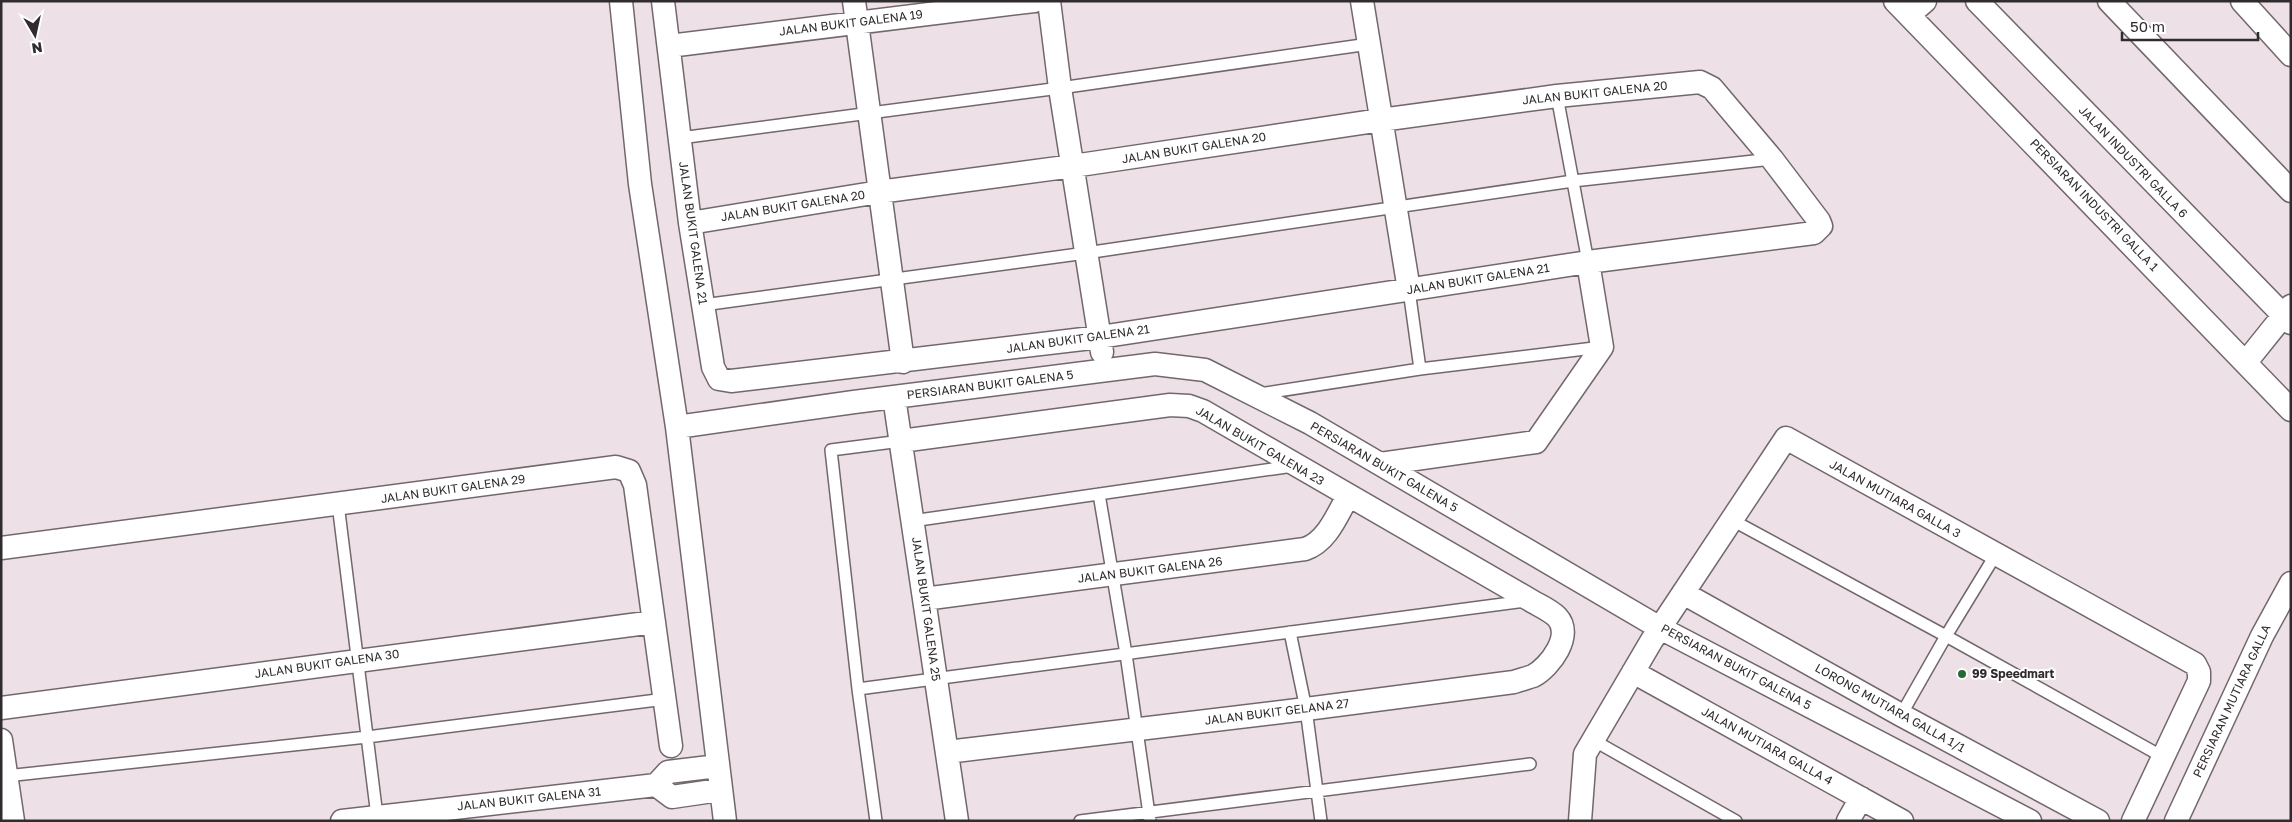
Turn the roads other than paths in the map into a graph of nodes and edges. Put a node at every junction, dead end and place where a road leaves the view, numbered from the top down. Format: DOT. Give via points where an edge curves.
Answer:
graph roads {
  1 [pos="621,1"];
  2 [pos="663,1"];
  3 [pos="1034,1"];
  4 [pos="1049,1"];
  5 [pos="1362,1"];
  6 [pos="1976,1"];
  7 [pos="2108,1"];
  8 [pos="2242,1"];
  9 [pos="1910,6"];
  10 [pos="856,12"];
  11 [pos="1369,44"];
  12 [pos="669,46"];
  13 [pos="2291,55"];
  14 [pos="1060,88"];
  15 [pos="1557,96"];
  16 [pos="868,113"];
  17 [pos="1381,120"];
  18 [pos="680,138"];
  19 [pos="1772,159"];
  20 [pos="1073,166"];
  21 [pos="1573,181"];
  22 [pos="2291,191"];
  23 [pos="879,192"];
  24 [pos="1396,208"];
  25 [pos="690,223"];
  26 [pos="1086,253"];
  27 [pos="1588,262"];
  28 [pos="892,279"];
  29 [pos="1409,290"];
  30 [pos="703,305"];
  31 [pos="2288,315"];
  32 [pos="1100,337"];
  33 [pos="1602,347"];
  34 [pos="903,362"];
  35 [pos="2246,362"];
  36 [pos="1420,369"];
  37 [pos="1105,370"];
  38 [pos="1252,395"];
  39 [pos="894,397"];
  40 [pos="2291,410"];
  41 [pos="677,427"];
  42 [pos="901,441"];
  43 [pos="1380,464"];
  44 [pos="1297,465"];
  45 [pos="1099,494"];
  46 [pos="1348,496"];
  47 [pos="338,504"];
  48 [pos="1732,520"];
  49 [pos="912,521"];
  50 [pos="1,548"];
  51 [pos="1996,554"];
  52 [pos="1113,575"];
  53 [pos="2291,583"];
  54 [pos="1683,593"];
  55 [pos="924,599"];
  56 [pos="1530,600"];
  57 [pos="1556,616"];
  58 [pos="654,622"];
  59 [pos="1660,628"];
  60 [pos="1290,632"];
  61 [pos="1946,636"];
  62 [pos="1126,654"];
  63 [pos="358,660"];
  64 [pos="1633,672"];
  65 [pos="936,679"];
  66 [pos="858,689"];
  67 [pos="665,699"];
  68 [pos="1,708"];
  69 [pos="1306,709"];
  70 [pos="1902,715"];
  71 [pos="1137,729"];
  72 [pos="367,737"];
  73 [pos="1,740"];
  74 [pos="1593,740"];
  75 [pos="672,746"];
  76 [pos="947,752"];
  77 [pos="2163,757"];
  78 [pos="1530,764"];
  79 [pos="718,766"];
  80 [pos="6,776"];
  81 [pos="656,785"];
  82 [pos="720,790"];
  83 [pos="1317,791"];
  84 [pos="1860,798"];
  85 [pos="378,816"];
  86 [pos="1149,816"];
  87 [pos="1581,820"];
  88 [pos="13,821"];
  89 [pos="342,821"];
  90 [pos="724,821"];
  91 [pos="876,821"];
  92 [pos="957,821"];
  93 [pos="1080,821"];
  94 [pos="1321,821"];
  95 [pos="1736,821"];
  96 [pos="1848,821"];
  97 [pos="1902,821"];
  98 [pos="2030,821"];
  99 [pos="2098,821"];
  100 [pos="2133,821"];
  101 [pos="2176,821"];
  1 -- 41 [label="street" via="640,184"];
  2 -- 12 [label="street, JALAN BUKIT GALENA 21"];
  3 -- 10 [label="street, JALAN BUKIT GALENA 19"];
  4 -- 14 [label="street"];
  5 -- 11 [label="street"];
  6 -- 31 [label="street, JALAN INDUSTRI GALLA 6"];
  7 -- 22 [label="street"];
  8 -- 13 [label="street"];
  9 -- 35 [label="street, PERSIARAN INDUSTRI GALLA 1"];
  10 -- 12 [label="street, JALAN BUKIT GALENA 19"];
  10 -- 16 [label="street"];
  11 -- 14 [label="lane"];
  11 -- 17 [label="street"];
  12 -- 18 [label="street, JALAN BUKIT GALENA 21"];
  14 -- 16 [label="lane"];
  14 -- 20 [label="street"];
  15 -- 17 [label="street, JALAN BUKIT GALENA 20"];
  15 -- 19 [label="street, JALAN BUKIT GALENA 20" via="1700,82 1712,88"];
  15 -- 21 [label="lane"];
  16 -- 18 [label="lane"];
  16 -- 23 [label="street"];
  17 -- 20 [label="street, JALAN BUKIT GALENA 20"];
  17 -- 24 [label="street"];
  18 -- 25 [label="street, JALAN BUKIT GALENA 21"];
  19 -- 21 [label="lane"];
  19 -- 27 [label="street, JALAN BUKIT GALENA 21" via="1819,221 1819,230"];
  20 -- 23 [label="street, JALAN BUKIT GALENA 20"];
  20 -- 26 [label="street"];
  21 -- 24 [label="lane"];
  21 -- 27 [label="lane"];
  23 -- 25 [label="street, JALAN BUKIT GALENA 20"];
  23 -- 28 [label="street"];
  24 -- 26 [label="lane"];
  24 -- 29 [label="street"];
  25 -- 30 [label="street, JALAN BUKIT GALENA 21"];
  26 -- 28 [label="lane"];
  26 -- 32 [label="street"];
  27 -- 29 [label="street, JALAN BUKIT GALENA 21"];
  27 -- 33 [label="street"];
  28 -- 30 [label="lane"];
  28 -- 34 [label="street"];
  29 -- 32 [label="street, JALAN BUKIT GALENA 21"];
  29 -- 36 [label="lane"];
  30 -- 34 [label="street, JALAN BUKIT GALENA 21" via="713,367 719,378 731,381"];
  31 -- 35 [label="street"];
  32 -- 34 [label="street, JALAN BUKIT GALENA 21"];
  32 -- 37 [label="street"];
  33 -- 36 [label="lane"];
  33 -- 43 [label="street" via="1536,442"];
  35 -- 40 [label="street, PERSIARAN INDUSTRI GALLA 1"];
  36 -- 38 [label="lane"];
  37 -- 38 [label="street, PERSIARAN BUKIT GALENA 5" via="1155,364 1204,370"];
  37 -- 39 [label="street, PERSIARAN BUKIT GALENA 5"];
  38 -- 43 [label="street, PERSIARAN BUKIT GALENA 5" via="1310,423"];
  39 -- 41 [label="street, PERSIARAN BUKIT GALENA 5"];
  39 -- 42 [label="street, JALAN BUKIT GALENA 25"];
  41 -- 79 [label="street"];
  42 -- 44 [label="street, JALAN BUKIT GALENA 23" via="1170,405 1189,406"];
  42 -- 49 [label="street, JALAN BUKIT GALENA 25"];
  42 -- 66 [label="lane" via="831,450"];
  43 -- 59 [label="street, PERSIARAN BUKIT GALENA 5"];
  44 -- 45 [label="lane"];
  44 -- 46 [label="street, JALAN BUKIT GALENA 23"];
  45 -- 49 [label="lane"];
  45 -- 52 [label="lane"];
  46 -- 52 [label="street, JALAN BUKIT GALENA 26" via="1326,533 1312,547"];
  46 -- 56 [label="street, JALAN BUKIT GALENA 23"];
  47 -- 50 [label="street, JALAN BUKIT GALENA 29"];
  47 -- 58 [label="street, JALAN BUKIT GALENA 29" via="616,467 629,472 635,485"];
  47 -- 63 [label="lane"];
  48 -- 51 [label="street, JALAN MUTIARA GALLA 3" via="1786,438"];
  48 -- 54 [label="street, JALAN MUTIARA GALLA 3"];
  48 -- 61 [label="lane"];
  49 -- 55 [label="street, JALAN BUKIT GALENA 25"];
  51 -- 61 [label="lane"];
  51 -- 77 [label="street, JALAN MUTIARA GALLA 3" via="2196,664 2199,680"];
  52 -- 55 [label="street, JALAN BUKIT GALENA 26"];
  52 -- 62 [label="lane"];
  53 -- 101 [label="street, PERSIARAN MUTIARA GALLA" via="2262,636"];
  54 -- 59 [label="street, JALAN MUTIARA GALLA 3"];
  54 -- 70 [label="street, LORONG MUTIARA GALLA 1/1"];
  55 -- 65 [label="street, JALAN BUKIT GALENA 25"];
  56 -- 57 [label="street, JALAN BUKIT GALENA 23"];
  56 -- 60 [label="lane"];
  57 -- 69 [label="street, JALAN BUKIT GELANA 27" via="1562,632 1559,647 1550,662 1533,675 1514,682"];
  58 -- 63 [label="street, JALAN BUKIT GALENA 30"];
  58 -- 67 [label="street, JALAN BUKIT GALENA 29"];
  59 -- 64 [label="street, JALAN MUTIARA GALLA 3"];
  59 -- 98 [label="street, PERSIARAN BUKIT GALENA 5"];
  60 -- 62 [label="lane"];
  60 -- 69 [label="lane"];
  61 -- 70 [label="lane"];
  61 -- 77 [label="lane"];
  62 -- 65 [label="lane"];
  62 -- 71 [label="lane"];
  63 -- 68 [label="street, JALAN BUKIT GALENA 30"];
  63 -- 72 [label="lane"];
  64 -- 74 [label="street, JALAN MUTIARA GALLA 3"];
  64 -- 84 [label="street, JALAN MUTIARA GALLA 4"];
  65 -- 66 [label="lane"];
  65 -- 76 [label="street, JALAN BUKIT GALENA 25"];
  66 -- 91 [label="lane"];
  67 -- 72 [label="lane"];
  67 -- 75 [label="street, JALAN BUKIT GALENA 29"];
  69 -- 71 [label="street, JALAN BUKIT GELANA 27"];
  69 -- 83 [label="lane"];
  70 -- 99 [label="street, LORONG MUTIARA GALLA 1/1"];
  71 -- 76 [label="street, JALAN BUKIT GELANA 27"];
  71 -- 86 [label="lane"];
  72 -- 80 [label="lane"];
  72 -- 85 [label="lane"];
  73 -- 80 [label="street"];
  74 -- 87 [label="street, JALAN MUTIARA GALLA 3" via="1585,754"];
  74 -- 95 [label="lane"];
  76 -- 92 [label="street, JALAN BUKIT GALENA 25"];
  77 -- 100 [label="street"];
  78 -- 83 [label="lane"];
  79 -- 81 [label="street, JALAN BUKIT GALENA 31" via="668,772"];
  79 -- 82 [label="street"];
  80 -- 88 [label="street"];
  81 -- 82 [label="street" via="672,797"];
  81 -- 85 [label="street, JALAN BUKIT GALENA 31"];
  82 -- 90 [label="street"];
  83 -- 86 [label="lane"];
  83 -- 94 [label="lane"];
  84 -- 96 [label="street"];
  84 -- 97 [label="street, JALAN MUTIARA GALLA 4"];
  85 -- 89 [label="street, JALAN BUKIT GALENA 31"];
  86 -- 93 [label="lane"];
}
